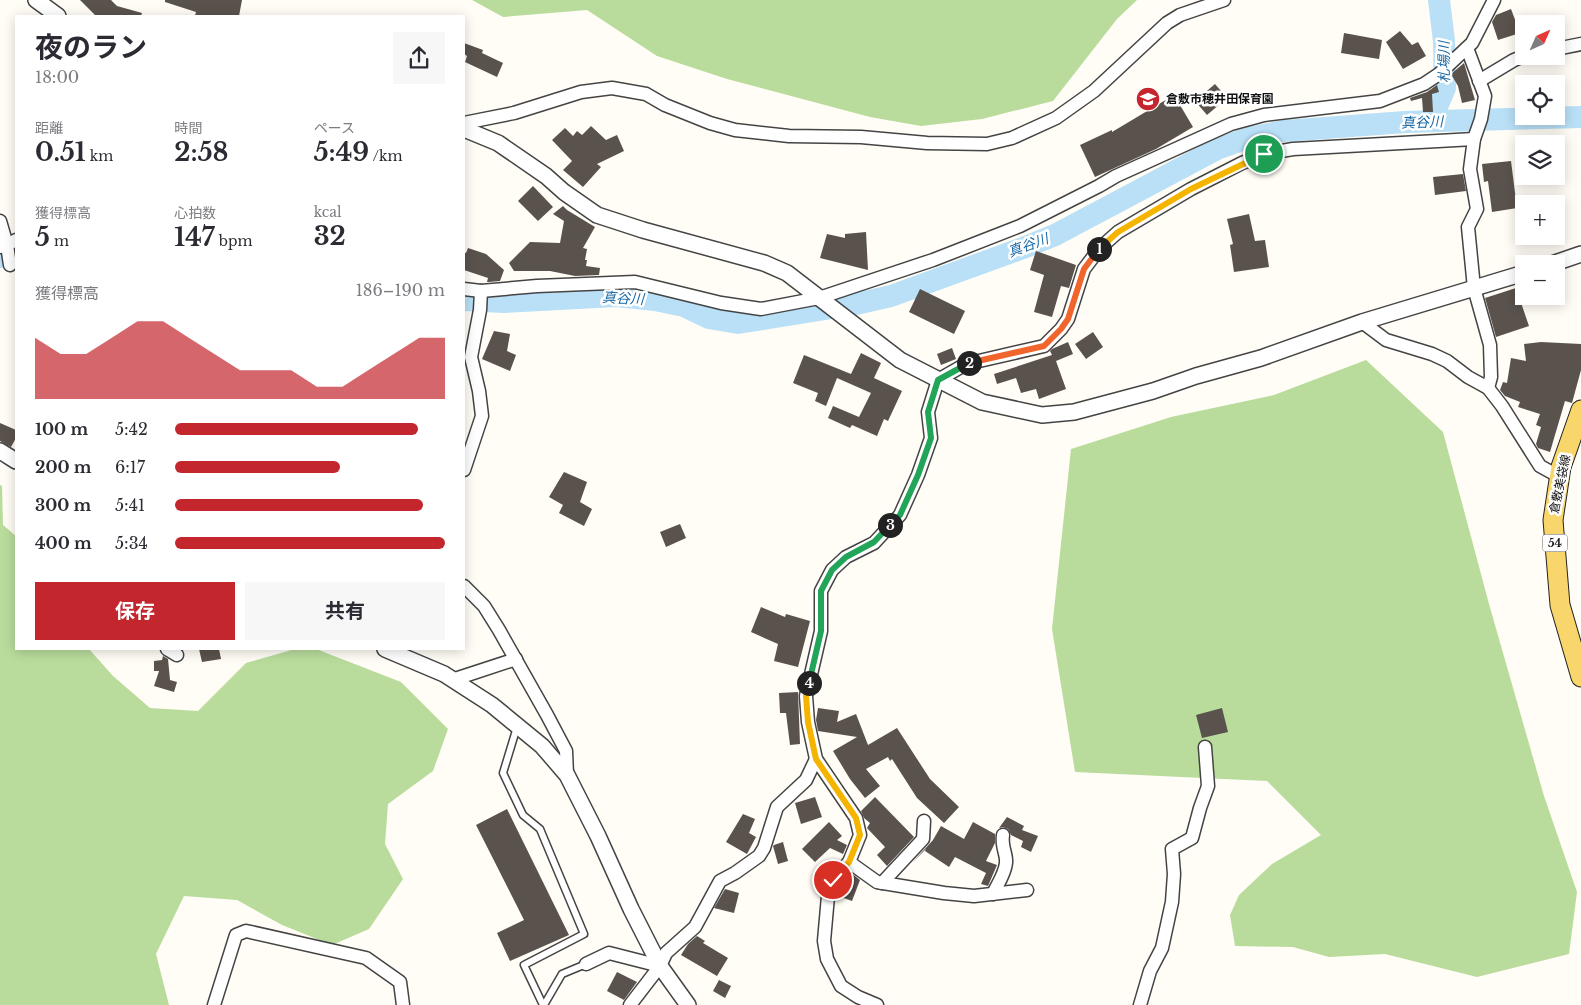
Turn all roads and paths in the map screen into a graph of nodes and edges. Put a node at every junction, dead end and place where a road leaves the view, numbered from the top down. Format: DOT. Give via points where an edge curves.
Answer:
graph roads {
  1 [pos="36,0"];
  2 [pos="1224,0"];
  3 [pos="1494,0"];
  4 [pos="57,15"];
  5 [pos="1581,44"];
  6 [pos="1565,47"];
  7 [pos="1467,48"];
  8 [pos="1515,60"];
  9 [pos="1479,81"];
  10 [pos="465,123"];
  11 [pos="465,129"];
  12 [pos="1474,139"];
  13 [pos="0,222"];
  14 [pos="8,244"];
  15 [pos="1581,254"];
  16 [pos="1565,260"];
  17 [pos="9,267"];
  18 [pos="1515,276"];
  19 [pos="1474,288"];
  20 [pos="465,289"];
  21 [pos="481,293"];
  22 [pos="823,300"];
  23 [pos="1362,322"];
  24 [pos="938,380"];
  25 [pos="1488,388"];
  26 [pos="1581,410"];
  27 [pos="0,451"];
  28 [pos="15,460"];
  29 [pos="465,464"];
  30 [pos="1560,477"];
  31 [pos="465,587"];
  32 [pos="387,650"];
  33 [pos="516,659"];
  34 [pos="1581,677"];
  35 [pos="452,680"];
  36 [pos="517,726"];
  37 [pos="1205,748"];
  38 [pos="816,759"];
  39 [pos="567,775"];
  40 [pos="924,821"];
  41 [pos="1003,835"];
  42 [pos="849,862"];
  43 [pos="882,883"];
  44 [pos="1027,890"];
  45 [pos="993,894"];
  46 [pos="586,964"];
  47 [pos="660,966"];
  48 [pos="857,1001"];
  49 [pos="214,1005"];
  50 [pos="403,1005"];
  51 [pos="544,1005"];
  52 [pos="630,1005"];
  53 [pos="688,1005"];
  54 [pos="877,1005"];
  55 [pos="1140,1005"];
  1 -- 4 [label="street"];
  2 -- 10 [label="street" via="1180,15 1167,23 1094,91 1056,118 1012,138 987,144 789,136 736,130 701,120 646,94 612,88 581,92 514,113"];
  3 -- 7 [label="street"];
  5 -- 6 [label="street"];
  7 -- 9 [label="street"];
  7 -- 22 [label="street" via="1424,84 1380,101 1264,115 1231,124 1116,176 1020,226"];
  8 -- 9 [label="street"];
  9 -- 12 [label="street" via="1485,96"];
  11 -- 22 [label="street" via="498,144 597,215 764,263 788,273"];
  12 -- 19 [label="street" via="1470,169 1476,209 1468,227"];
  12 -- 24 [label="street" via="1293,149 1264,154 1242,163 1118,232 1100,248 1084,269 1068,319 1044,346 966,364"];
  13 -- 14 [label="street"];
  14 -- 17 [label="street"];
  15 -- 16 [label="street"];
  18 -- 19 [label="street"];
  19 -- 23 [label="street"];
  19 -- 25 [label="street" via="1490,345"];
  20 -- 21 [label="street"];
  21 -- 22 [label="street" via="537,286 635,282 721,303 761,309"];
  21 -- 29 [label="street" via="471,357 482,416"];
  22 -- 24 [label="street" via="900,360"];
  23 -- 24 [label="street" via="1261,358 1074,412 1042,415 982,402"];
  23 -- 25 [label="street" via="1386,340 1432,354"];
  24 -- 38 [label="street" via="928,412 931,438 900,515 874,542 846,557 832,570 821,591 821,631 806,696"];
  25 -- 30 [label="street" via="1540,466"];
  26 -- 30 [label="main road, 倉敷美袋線 / 54"];
  27 -- 28 [label="street"];
  30 -- 34 [label="main road, 倉敷美袋線 / 54" via="1553,520 1560,605"];
  31 -- 33 [label="street" via="484,606"];
  32 -- 35 [label="street"];
  33 -- 35 [label="street"];
  33 -- 39 [label="street" via="566,751"];
  35 -- 36 [label="street" via="492,705"];
  36 -- 39 [label="street" via="542,746"];
  36 -- 51 [label="lane" via="503,773 523,815 540,829 584,934 524,965"];
  37 -- 55 [label="street" via="1208,786 1192,838 1172,849 1172,902 1162,948 1150,970"];
  38 -- 42 [label="street" via="856,818 860,835"];
  38 -- 47 [label="street" via="806,780 777,807 764,848 758,856 720,881 695,927 666,953"];
  39 -- 47 [label="street"];
  40 -- 43 [label="street" via="923,839"];
  41 -- 45 [label="street" via="1006,862"];
  42 -- 43 [label="street"];
  42 -- 48 [label="street" via="833,880 828,896 824,941 827,959 841,986"];
  43 -- 45 [label="street" via="944,894"];
  44 -- 45 [label="street"];
  46 -- 47 [label="street" via="609,953"];
  46 -- 51 [label="lane" via="562,974"];
  47 -- 52 [label="street"];
  47 -- 53 [label="street"];
  48 -- 54 [label="street"];
  49 -- 50 [label="street" via="236,936 246,931 366,958 400,982"];
}
